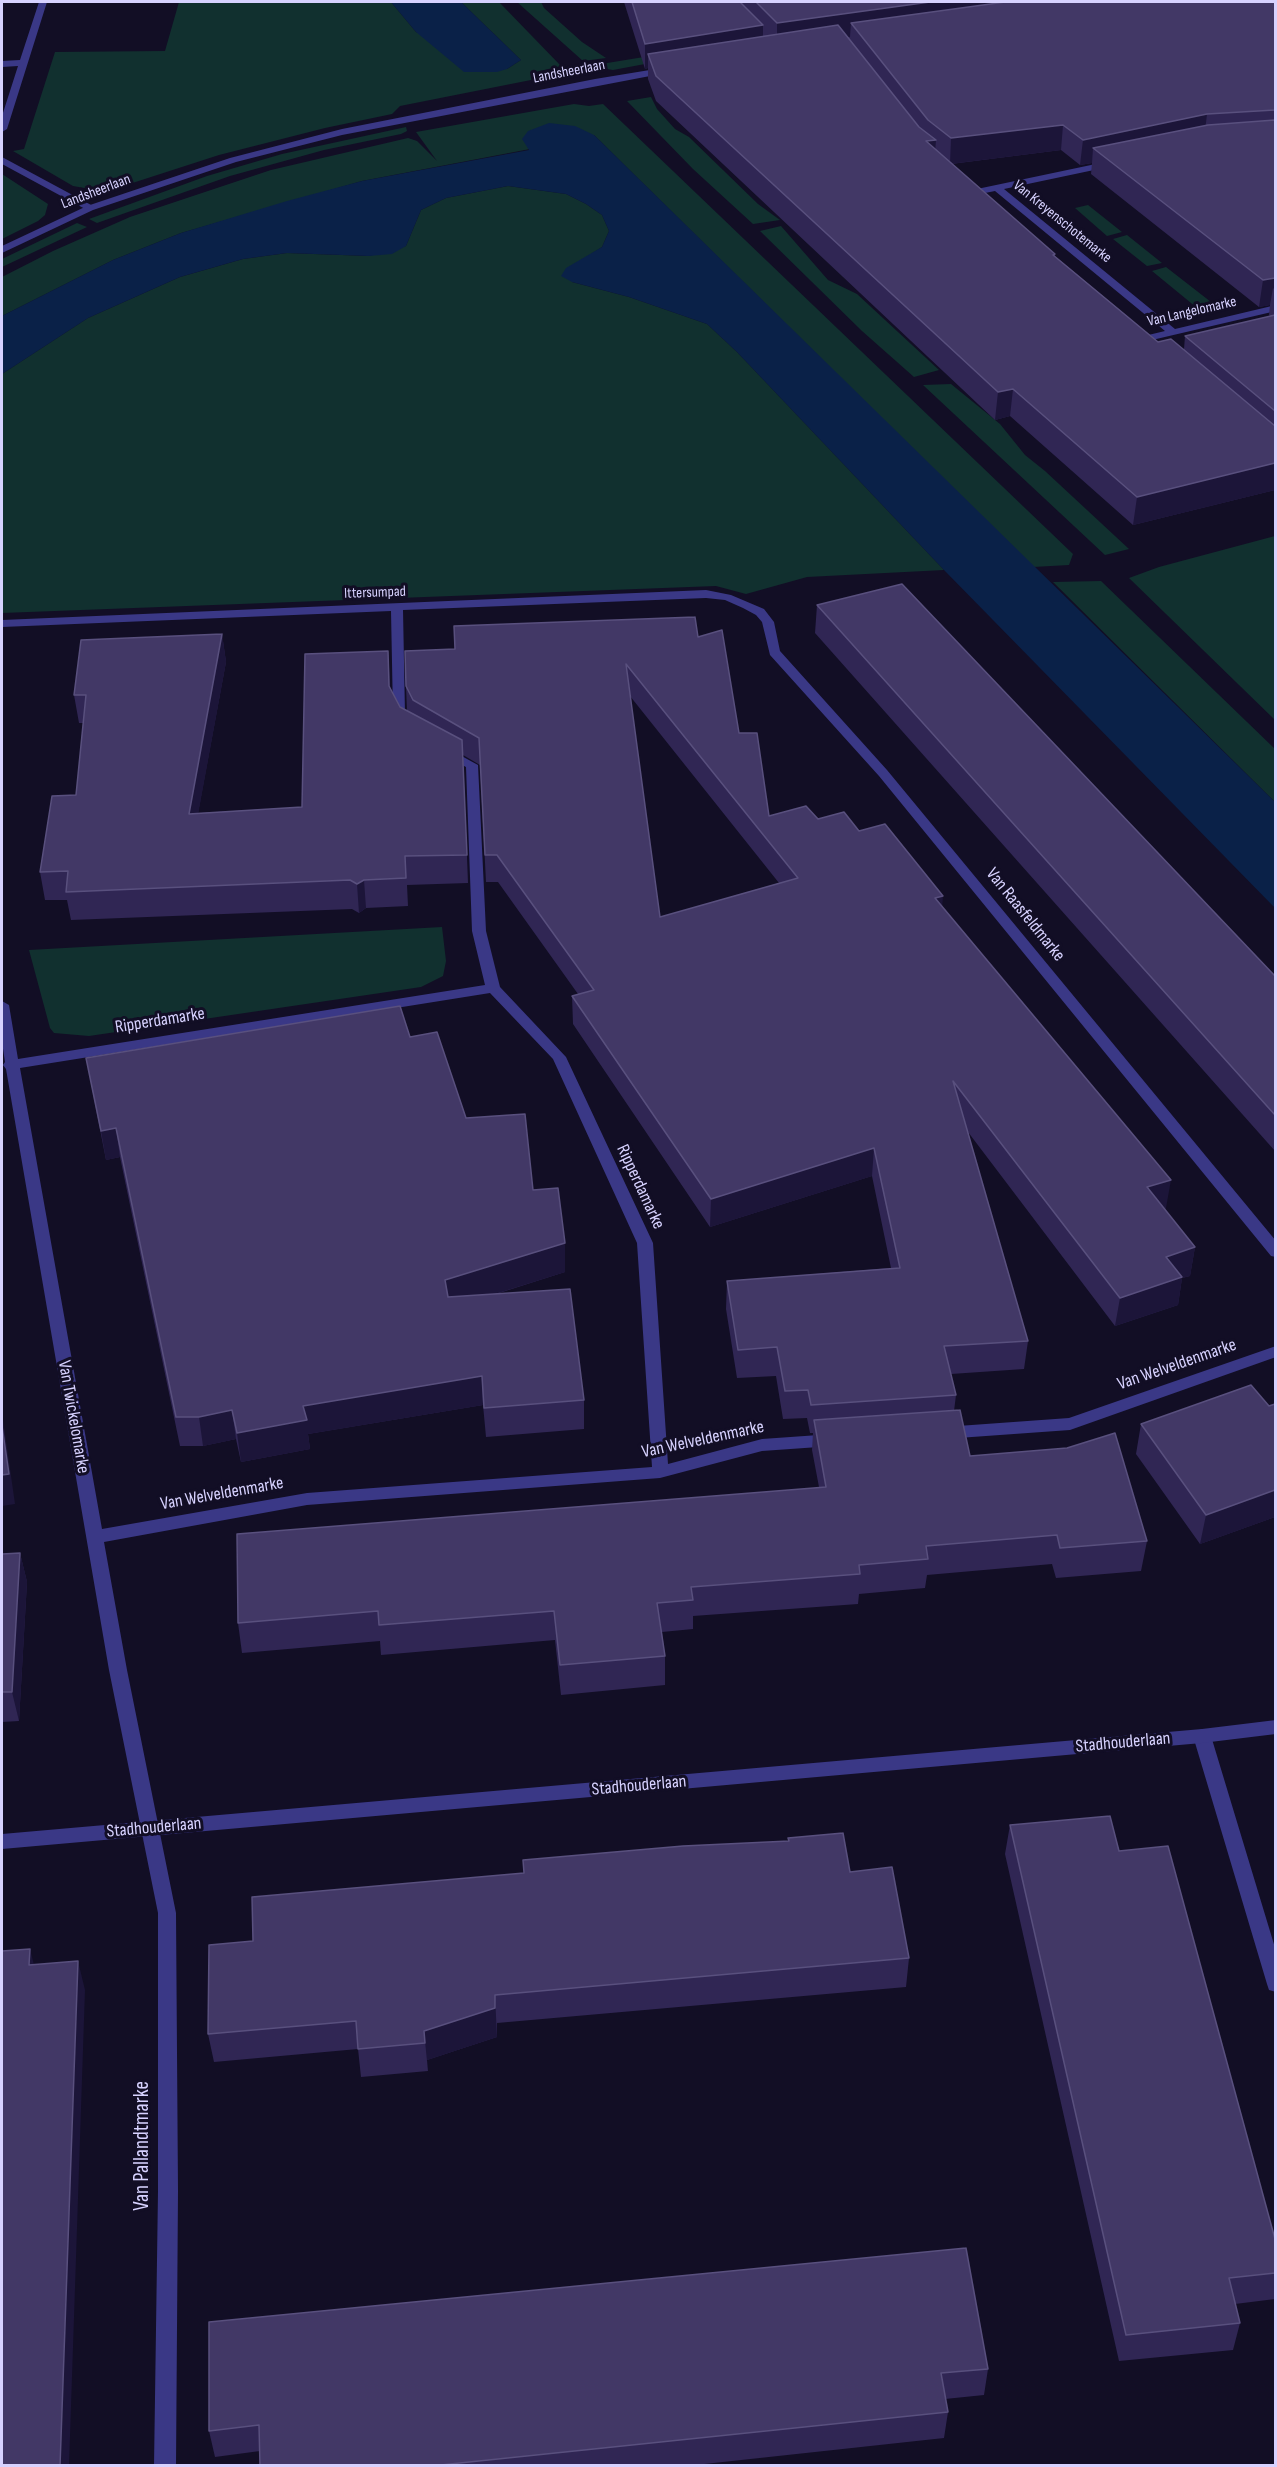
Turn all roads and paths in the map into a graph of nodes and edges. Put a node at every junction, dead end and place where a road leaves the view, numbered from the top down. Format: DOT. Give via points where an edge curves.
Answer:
graph roads {
  1 [pos="43,2"];
  2 [pos="24,63"];
  3 [pos="2,64"];
  4 [pos="673,69"];
  5 [pos="2,129"];
  6 [pos="2,160"];
  7 [pos="1126,160"];
  8 [pos="957,178"];
  9 [pos="996,187"];
  10 [pos="90,208"];
  11 [pos="2,250"];
  12 [pos="1275,308"];
  13 [pos="1171,332"];
  14 [pos="1159,350"];
  15 [pos="747,605"];
  16 [pos="397,607"];
  17 [pos="2,624"];
  18 [pos="408,731"];
  19 [pos="436,746"];
  20 [pos="493,988"];
  21 [pos="2,1005"];
  22 [pos="10,1065"];
  23 [pos="1275,1251"];
  24 [pos="1275,1351"];
  25 [pos="928,1434"];
  26 [pos="845,1439"];
  27 [pos="660,1472"];
  28 [pos="94,1536"];
  29 [pos="1275,1727"];
  30 [pos="1202,1736"];
  31 [pos="151,1828"];
  32 [pos="2,1842"];
  33 [pos="1275,1984"];
  34 [pos="165,2466"];
  1 -- 2 [label="street"];
  2 -- 3 [label="street"];
  2 -- 5 [label="street"];
  4 -- 10 [label="street, Landsheerlaan" via="321,137 233,160"];
  6 -- 10 [label="street"];
  7 -- 9 [label="street"];
  8 -- 9 [label="street, Van Kreyenschotemarke" via="975,192"];
  9 -- 13 [label="street, Van Kreyenschotemarke"];
  10 -- 11 [label="street, Landsheerlaan"];
  12 -- 13 [label="street, Van Langelomarke"];
  13 -- 14 [label="street, Van Langelomarke" via="1144,339"];
  15 -- 16 [label="street, Ittersumpad" via="706,594"];
  15 -- 23 [label="street, Van Raasfeldmarke" via="768,622 774,652 898,790"];
  16 -- 17 [label="street, Ittersumpad"];
  16 -- 18 [label="street" via="399,714"];
  19 -- 20 [label="street, Ripperdamarke" via="472,765 479,931"];
  20 -- 22 [label="street, Ripperdamarke"];
  20 -- 27 [label="street, Ripperdamarke" via="559,1057 645,1243"];
  21 -- 22 [label="street, Van Twickelomarke"];
  22 -- 28 [label="street, Van Twickelomarke"];
  24 -- 25 [label="street, Van Welveldenmarke" via="1070,1424"];
  26 -- 27 [label="street, Van Welveldenmarke" via="762,1445"];
  27 -- 28 [label="street, Van Welveldenmarke" via="307,1500"];
  28 -- 31 [label="street, Van Twickelomarke"];
  29 -- 30 [label="street, Stadhouderlaan"];
  30 -- 31 [label="street, Stadhouderlaan"];
  30 -- 33 [label="street"];
  31 -- 32 [label="street, Stadhouderlaan"];
  31 -- 34 [label="street, Van Pallandtmarke" via="167,1914"];
}
